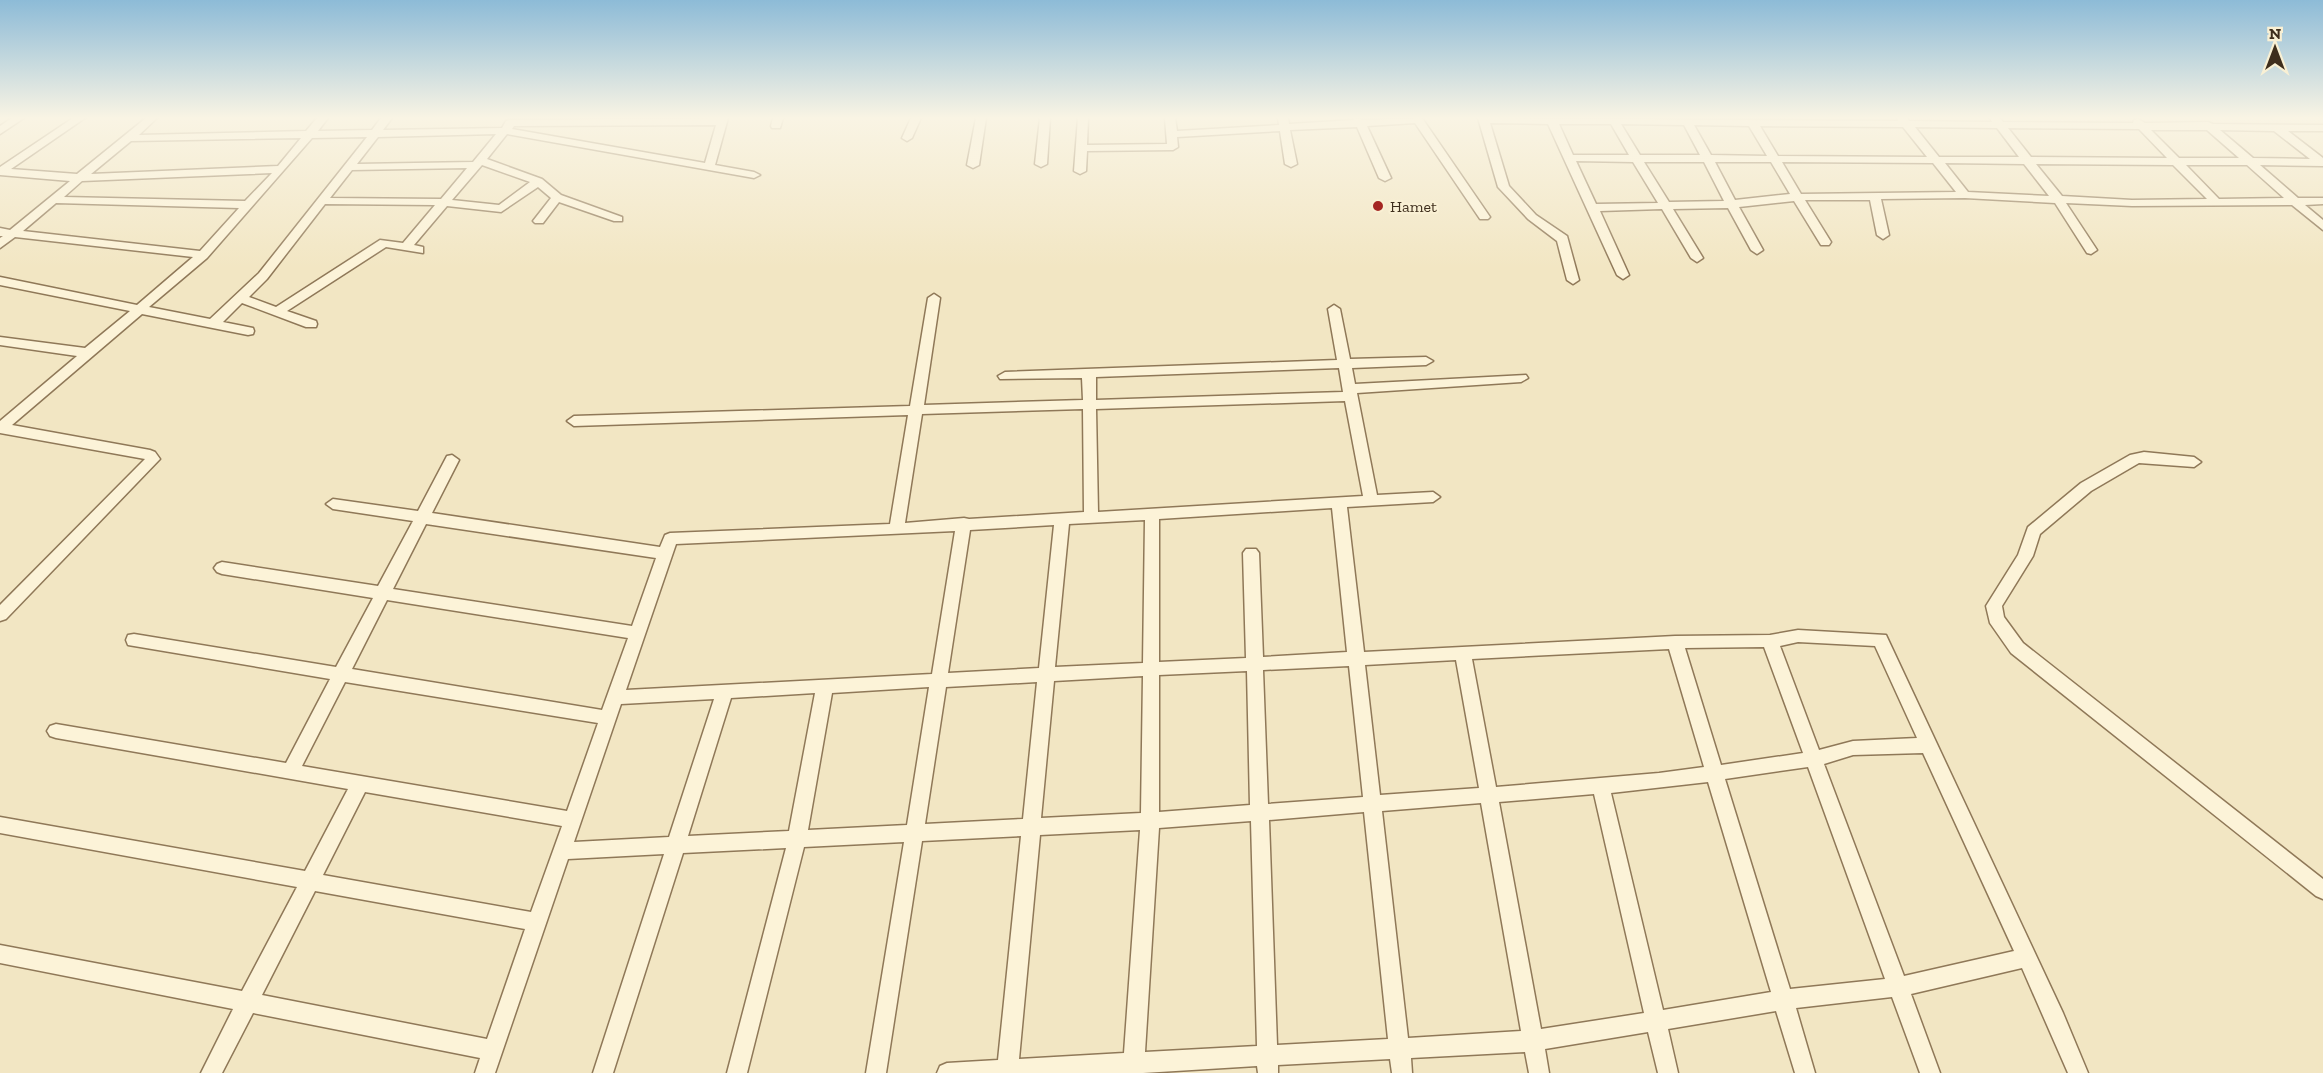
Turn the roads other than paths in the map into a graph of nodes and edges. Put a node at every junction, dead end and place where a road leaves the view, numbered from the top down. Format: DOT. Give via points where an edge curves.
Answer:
graph roads {
  1 [pos="93,168"];
  2 [pos="347,168"];
  3 [pos="472,168"];
  4 [pos="493,168"];
  5 [pos="714,168"];
  6 [pos="1380,168"];
  7 [pos="1451,168"];
  8 [pos="1498,168"];
  9 [pos="1574,168"];
  10 [pos="1642,168"];
  11 [pos="1712,168"];
  12 [pos="1780,168"];
  13 [pos="1943,168"];
  14 [pos="2034,168"];
  15 [pos="2181,168"];
  16 [pos="2258,168"];
  17 [pos="281,169"];
  18 [pos="0,172"];
  19 [pos="754,176"];
  20 [pos="81,178"];
  21 [pos="1385,178"];
  22 [pos="538,181"];
  23 [pos="1965,195"];
  24 [pos="1875,196"];
  25 [pos="557,197"];
  26 [pos="1798,197"];
  27 [pos="2058,199"];
  28 [pos="53,200"];
  29 [pos="322,201"];
  30 [pos="2295,201"];
  31 [pos="2323,201"];
  32 [pos="444,202"];
  33 [pos="2216,202"];
  34 [pos="1731,204"];
  35 [pos="249,205"];
  36 [pos="1665,205"];
  37 [pos="1592,208"];
  38 [pos="1484,217"];
  39 [pos="618,219"];
  40 [pos="539,220"];
  41 [pos="2323,226"];
  42 [pos="0,232"];
  43 [pos="14,234"];
  44 [pos="1883,235"];
  45 [pos="1825,242"];
  46 [pos="0,243"];
  47 [pos="406,247"];
  48 [pos="2091,249"];
  49 [pos="419,250"];
  50 [pos="1757,250"];
  51 [pos="203,255"];
  52 [pos="1697,258"];
  53 [pos="1623,275"];
  54 [pos="1573,280"];
  55 [pos="0,281"];
  56 [pos="240,298"];
  57 [pos="934,298"];
  58 [pos="140,309"];
  59 [pos="1334,309"];
  60 [pos="278,312"];
  61 [pos="213,324"];
  62 [pos="311,324"];
  63 [pos="248,331"];
  64 [pos="1,343"];
  65 [pos="88,353"];
  66 [pos="1426,361"];
  67 [pos="1345,364"];
  68 [pos="1089,373"];
  69 [pos="1005,376"];
  70 [pos="1521,378"];
  71 [pos="1350,393"];
  72 [pos="1089,405"];
  73 [pos="916,410"];
  74 [pos="574,421"];
  75 [pos="452,460"];
  76 [pos="2194,462"];
  77 [pos="1433,497"];
  78 [pos="1371,501"];
  79 [pos="1339,502"];
  80 [pos="333,504"];
  81 [pos="1152,513"];
  82 [pos="1091,516"];
  83 [pos="422,518"];
  84 [pos="1062,518"];
  85 [pos="964,523"];
  86 [pos="897,529"];
  87 [pos="1251,553"];
  88 [pos="665,554"];
  89 [pos="222,568"];
  90 [pos="382,593"];
  91 [pos="0,615"];
  92 [pos="638,633"];
  93 [pos="134,640"];
  94 [pos="1770,641"];
  95 [pos="1675,642"];
  96 [pos="1463,653"];
  97 [pos="1357,659"];
  98 [pos="1255,664"];
  99 [pos="1151,670"];
  100 [pos="340,674"];
  101 [pos="1046,675"];
  102 [pos="939,681"];
  103 [pos="825,686"];
  104 [pos="725,692"];
  105 [pos="615,698"];
  106 [pos="608,718"];
  107 [pos="56,731"];
  108 [pos="1928,745"];
  109 [pos="1815,759"];
  110 [pos="290,772"];
  111 [pos="1714,772"];
  112 [pos="360,784"];
  113 [pos="1601,786"];
  114 [pos="1489,795"];
  115 [pos="1372,803"];
  116 [pos="1260,812"];
  117 [pos="573,820"];
  118 [pos="1150,821"];
  119 [pos="0,825"];
  120 [pos="1031,827"];
  121 [pos="914,833"];
  122 [pos="797,839"];
  123 [pos="675,845"];
  124 [pos="562,850"];
  125 [pos="310,881"];
  126 [pos="2323,890"];
  127 [pos="537,922"];
  128 [pos="0,954"];
  129 [pos="2027,957"];
  130 [pos="1898,987"];
  131 [pos="1783,1000"];
  132 [pos="248,1002"];
  133 [pos="1656,1021"];
  134 [pos="1533,1041"];
  135 [pos="1399,1048"];
  136 [pos="493,1050"];
  137 [pos="1268,1064"];
  138 [pos="1133,1068"];
  139 [pos="1007,1071"];
  140 [pos="212,1073"];
  141 [pos="485,1073"];
  142 [pos="603,1073"];
  143 [pos="737,1073"];
  144 [pos="876,1073"];
  145 [pos="947,1073"];
  146 [pos="1402,1073"];
  147 [pos="1539,1073"];
  148 [pos="1668,1073"];
  149 [pos="1805,1073"];
  150 [pos="1930,1073"];
  151 [pos="2078,1073"];
  1 -- 20 [label="street"];
  2 -- 29 [label="street"];
  3 -- 32 [label="street"];
  4 -- 22 [label="street"];
  5 -- 19 [label="street"];
  6 -- 21 [label="street"];
  7 -- 38 [label="street"];
  8 -- 54 [label="street" via="1504,187 1532,217 1563,239"];
  9 -- 37 [label="street"];
  10 -- 36 [label="street"];
  11 -- 34 [label="street"];
  12 -- 26 [label="street"];
  13 -- 23 [label="street"];
  14 -- 27 [label="street"];
  15 -- 33 [label="street"];
  16 -- 30 [label="street"];
  17 -- 20 [label="street"];
  17 -- 35 [label="street"];
  18 -- 20 [label="street"];
  20 -- 28 [label="street"];
  22 -- 25 [label="street"];
  22 -- 32 [label="street" via="501,209"];
  23 -- 24 [label="street"];
  23 -- 27 [label="street"];
  24 -- 26 [label="street"];
  24 -- 44 [label="street"];
  25 -- 39 [label="street"];
  25 -- 40 [label="street"];
  26 -- 34 [label="street"];
  26 -- 45 [label="street"];
  27 -- 33 [label="street"];
  27 -- 48 [label="street"];
  28 -- 35 [label="street"];
  28 -- 43 [label="street"];
  29 -- 32 [label="street"];
  29 -- 56 [label="street" via="263,276"];
  30 -- 31 [label="street"];
  30 -- 33 [label="street"];
  30 -- 41 [label="street"];
  32 -- 47 [label="street"];
  34 -- 36 [label="street"];
  34 -- 50 [label="street"];
  35 -- 51 [label="street"];
  36 -- 37 [label="street"];
  36 -- 52 [label="street"];
  37 -- 53 [label="street"];
  42 -- 43 [label="street"];
  43 -- 46 [label="street"];
  43 -- 51 [label="street"];
  47 -- 49 [label="street"];
  47 -- 60 [label="street" via="384,243"];
  51 -- 58 [label="street"];
  55 -- 58 [label="street"];
  56 -- 60 [label="street"];
  56 -- 61 [label="street"];
  57 -- 73 [label="street"];
  58 -- 61 [label="street"];
  58 -- 65 [label="street"];
  59 -- 67 [label="street"];
  60 -- 62 [label="street"];
  61 -- 63 [label="street"];
  64 -- 65 [label="street"];
  65 -- 91 [label="street" via="0,428 150,455 153,459"];
  66 -- 67 [label="street"];
  67 -- 68 [label="street"];
  67 -- 71 [label="street"];
  68 -- 69 [label="street"];
  68 -- 72 [label="street"];
  70 -- 71 [label="street"];
  71 -- 72 [label="street"];
  71 -- 78 [label="street"];
  72 -- 73 [label="street"];
  72 -- 82 [label="street"];
  73 -- 74 [label="street"];
  73 -- 86 [label="street"];
  75 -- 83 [label="street"];
  76 -- 126 [label="street" via="2135,459 2077,493 2033,531 2025,556 1994,606 1996,619 2017,648"];
  77 -- 78 [label="street"];
  78 -- 79 [label="street"];
  79 -- 81 [label="street"];
  79 -- 97 [label="street"];
  80 -- 83 [label="street"];
  81 -- 82 [label="street"];
  81 -- 99 [label="street"];
  82 -- 84 [label="street"];
  83 -- 88 [label="street"];
  83 -- 90 [label="street"];
  84 -- 85 [label="street"];
  84 -- 101 [label="street"];
  85 -- 86 [label="street"];
  85 -- 102 [label="street"];
  86 -- 88 [label="street" via="670,539"];
  87 -- 98 [label="street"];
  88 -- 92 [label="street"];
  89 -- 90 [label="street"];
  90 -- 92 [label="street"];
  90 -- 100 [label="street"];
  92 -- 105 [label="street"];
  93 -- 100 [label="street"];
  94 -- 95 [label="street"];
  94 -- 108 [label="street" via="1798,636 1880,640"];
  94 -- 109 [label="street"];
  95 -- 96 [label="street"];
  95 -- 111 [label="street"];
  96 -- 97 [label="street"];
  96 -- 114 [label="street"];
  97 -- 98 [label="street"];
  97 -- 115 [label="street"];
  98 -- 99 [label="street"];
  98 -- 116 [label="street"];
  99 -- 101 [label="street"];
  99 -- 118 [label="street"];
  100 -- 106 [label="street"];
  100 -- 110 [label="street"];
  101 -- 102 [label="street"];
  101 -- 120 [label="street"];
  102 -- 103 [label="street"];
  102 -- 121 [label="street"];
  103 -- 104 [label="street"];
  103 -- 122 [label="street"];
  104 -- 105 [label="street"];
  104 -- 123 [label="street"];
  105 -- 106 [label="street"];
  106 -- 117 [label="street"];
  107 -- 110 [label="street"];
  108 -- 109 [label="street" via="1853,748"];
  108 -- 129 [label="street"];
  109 -- 111 [label="street"];
  109 -- 130 [label="street"];
  110 -- 112 [label="street"];
  111 -- 113 [label="street"];
  111 -- 131 [label="street"];
  112 -- 117 [label="street"];
  112 -- 125 [label="street"];
  113 -- 114 [label="street"];
  113 -- 133 [label="street"];
  114 -- 115 [label="street"];
  114 -- 134 [label="street"];
  115 -- 116 [label="street"];
  115 -- 135 [label="street"];
  116 -- 118 [label="street"];
  116 -- 137 [label="street"];
  117 -- 124 [label="street"];
  118 -- 120 [label="street"];
  118 -- 138 [label="street"];
  119 -- 125 [label="street"];
  120 -- 121 [label="street"];
  120 -- 139 [label="street"];
  121 -- 122 [label="street"];
  121 -- 144 [label="street"];
  122 -- 123 [label="street"];
  122 -- 143 [label="street"];
  123 -- 124 [label="street"];
  123 -- 142 [label="street"];
  124 -- 127 [label="street"];
  125 -- 127 [label="street"];
  125 -- 132 [label="street"];
  127 -- 136 [label="street"];
  128 -- 132 [label="street"];
  129 -- 130 [label="street"];
  129 -- 151 [label="street"];
  130 -- 131 [label="street"];
  130 -- 150 [label="street"];
  131 -- 133 [label="street"];
  131 -- 149 [label="street"];
  132 -- 136 [label="street"];
  132 -- 140 [label="street"];
  133 -- 134 [label="street"];
  133 -- 148 [label="street"];
  134 -- 135 [label="street"];
  134 -- 147 [label="street"];
  135 -- 137 [label="street"];
  135 -- 146 [label="street"];
  136 -- 141 [label="street"];
  137 -- 138 [label="street"];
  138 -- 139 [label="street"];
  139 -- 145 [label="street"];
}
